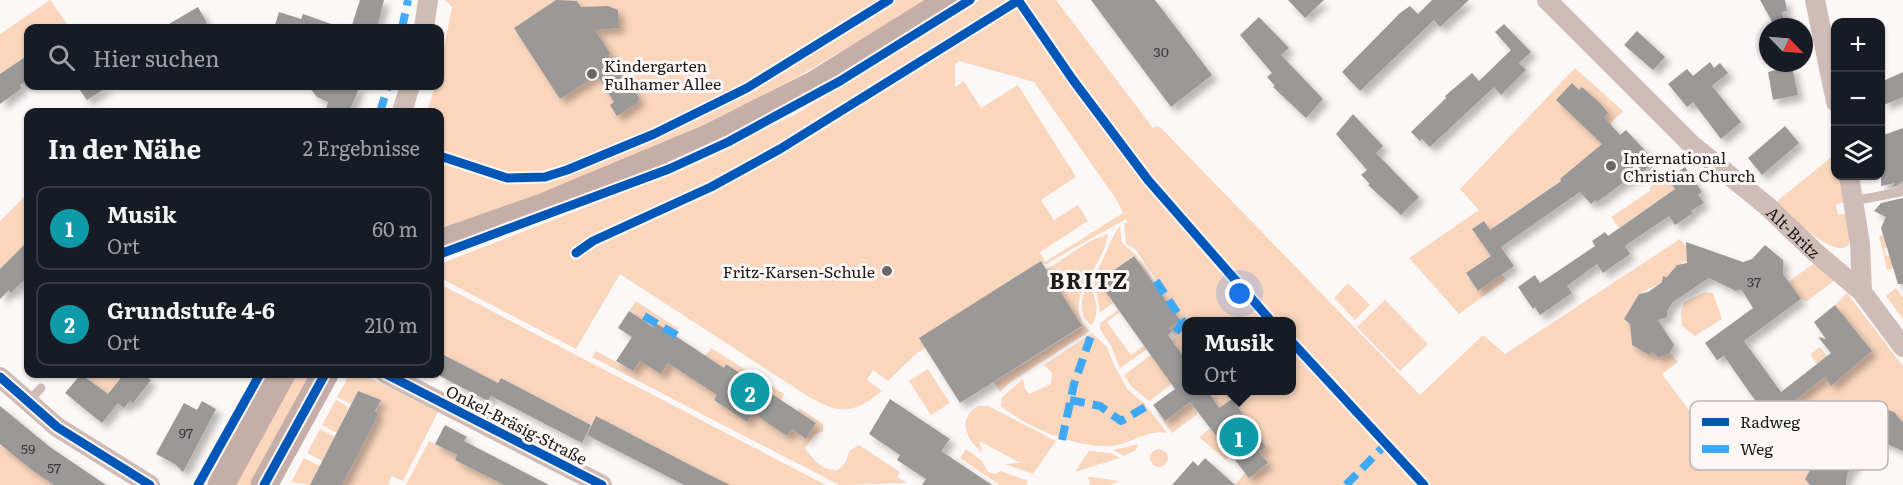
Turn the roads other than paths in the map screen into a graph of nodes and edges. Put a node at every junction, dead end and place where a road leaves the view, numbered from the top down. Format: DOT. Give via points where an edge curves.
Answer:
graph roads {
  1 [pos="429,0"];
  2 [pos="950,0"];
  3 [pos="1547,0"];
  4 [pos="1815,0"];
  5 [pos="425,24"];
  6 [pos="1831,78"];
  7 [pos="409,90"];
  8 [pos="403,108"];
  9 [pos="1850,180"];
  10 [pos="1902,192"];
  11 [pos="1853,201"];
  12 [pos="444,242"];
  13 [pos="1862,292"];
  14 [pos="1903,346"];
  15 [pos="0,377"];
  16 [pos="280,378"];
  17 [pos="323,378"];
  18 [pos="394,378"];
  19 [pos="150,485"];
  20 [pos="221,485"];
  21 [pos="264,485"];
  22 [pos="602,485"];
  1 -- 5 [label="street"];
  2 -- 12 [label="street" via="815,84 708,138 555,202"];
  3 -- 13 [label="street, Alt-Britz" via="1692,146 1767,206"];
  4 -- 6 [label="street"];
  7 -- 8 [label="street"];
  9 -- 11 [label="street"];
  10 -- 11 [label="lane"];
  11 -- 13 [label="street"];
  13 -- 14 [label="street, Alt-Britz"];
  15 -- 19 [label="street" via="34,395 57,427"];
  16 -- 20 [label="street"];
  17 -- 21 [label="street"];
  18 -- 22 [label="street, Onkel-Bräsig-Straße"];
}
